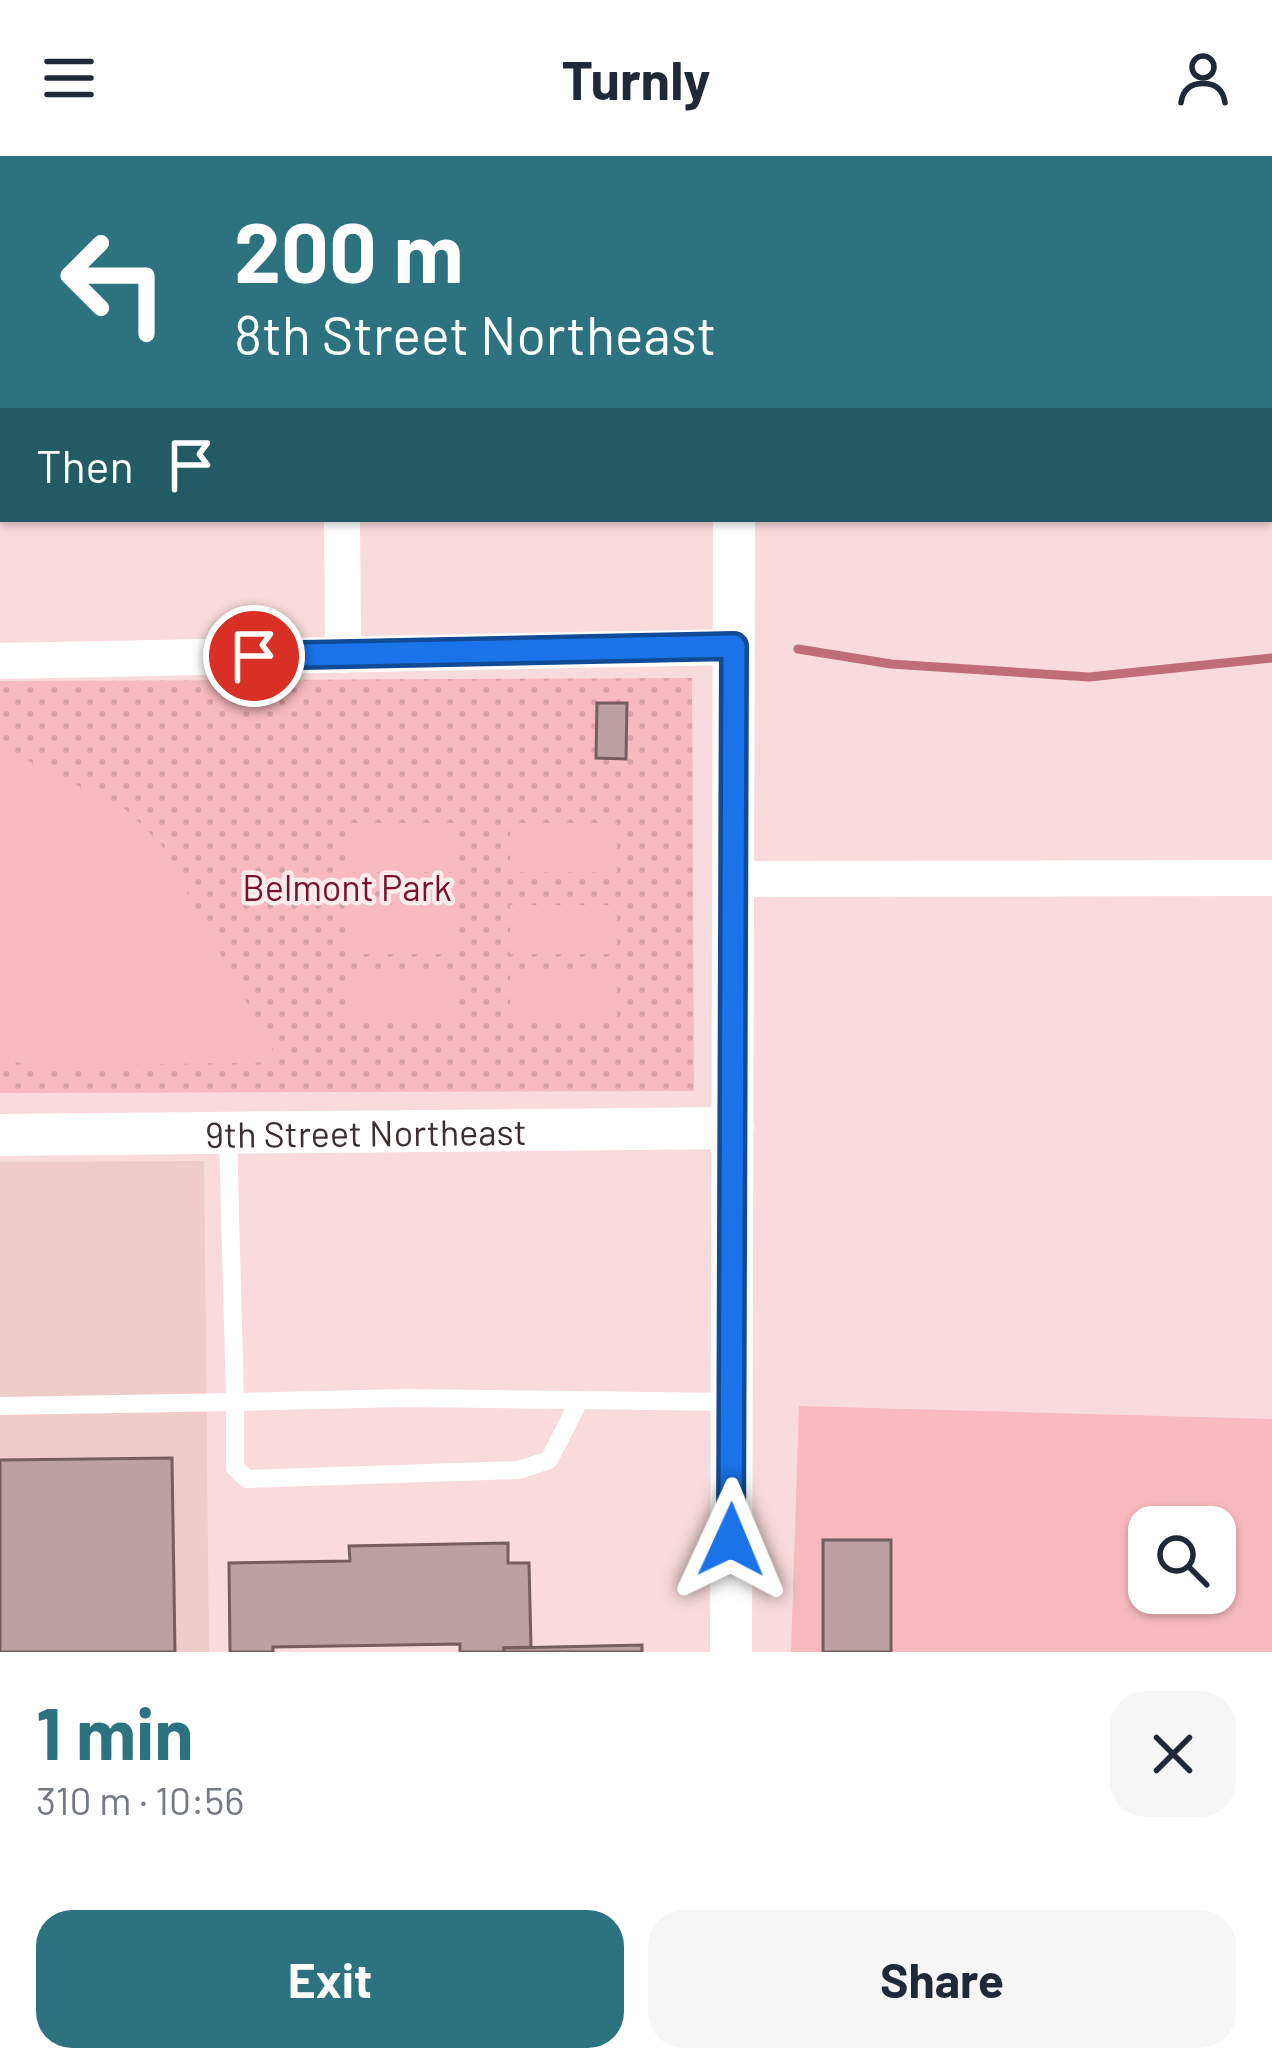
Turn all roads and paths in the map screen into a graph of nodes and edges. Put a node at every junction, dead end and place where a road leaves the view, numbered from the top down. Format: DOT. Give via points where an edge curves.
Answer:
graph roads {
  1 [pos="342,522"];
  2 [pos="734,522"];
  3 [pos="734,646"];
  4 [pos="343,655"];
  5 [pos="0,661"];
  6 [pos="1272,878"];
  7 [pos="733,879"];
  8 [pos="733,1128"];
  9 [pos="228,1133"];
  10 [pos="0,1135"];
  11 [pos="578,1401"];
  12 [pos="235,1402"];
  13 [pos="732,1402"];
  14 [pos="0,1406"];
  15 [pos="731,1652"];
  1 -- 4 [label="street"];
  2 -- 3 [label="street"];
  3 -- 4 [label="street"];
  3 -- 7 [label="street"];
  4 -- 5 [label="street"];
  6 -- 7 [label="street"];
  7 -- 8 [label="street"];
  8 -- 9 [label="street, 9th Street Northeast"];
  8 -- 13 [label="street"];
  9 -- 10 [label="street, 9th Street Northeast"];
  9 -- 12 [label="lane"];
  11 -- 12 [label="lane"];
  11 -- 12 [label="lane" via="549,1460 519,1470 247,1479 235,1468"];
  11 -- 13 [label="lane"];
  12 -- 14 [label="lane"];
  13 -- 15 [label="street"];
}
